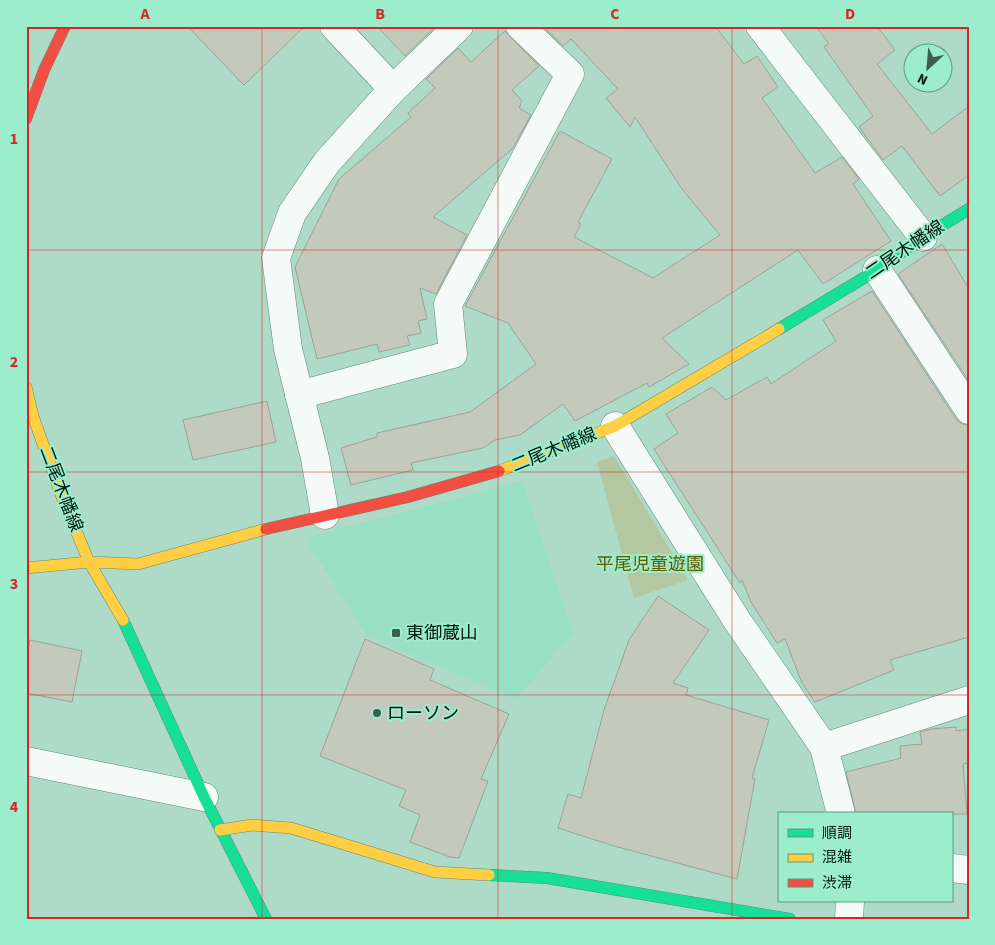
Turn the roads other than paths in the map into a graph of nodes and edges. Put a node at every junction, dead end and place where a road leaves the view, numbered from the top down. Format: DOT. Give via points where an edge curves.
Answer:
graph roads {
  1 [pos="65,26"];
  2 [pos="334,26"];
  3 [pos="459,26"];
  4 [pos="520,26"];
  5 [pos="760,26"];
  6 [pos="393,89"];
  7 [pos="26,119"];
  8 [pos="969,209"];
  9 [pos="923,237"];
  10 [pos="877,270"];
  11 [pos="26,387"];
  12 [pos="300,395"];
  13 [pos="969,410"];
  14 [pos="614,426"];
  15 [pos="325,515"];
  16 [pos="89,562"];
  17 [pos="26,568"];
  18 [pos="969,700"];
  19 [pos="824,747"];
  20 [pos="26,761"];
  21 [pos="204,797"];
  22 [pos="841,812"];
  23 [pos="220,830"];
  24 [pos="952,868"];
  25 [pos="969,870"];
  26 [pos="850,902"];
  27 [pos="266,919"];
  28 [pos="790,919"];
  29 [pos="849,919"];
  1 -- 7 [label="main road"];
  2 -- 6 [label="street"];
  3 -- 6 [label="street"];
  4 -- 12 [label="street" via="570,74 448,304 453,354"];
  5 -- 9 [label="street"];
  6 -- 12 [label="street" via="327,162 292,213 276,258 288,349"];
  8 -- 9 [label="main road, 二尾木幡線"];
  9 -- 10 [label="main road, 二尾木幡線"];
  10 -- 13 [label="street"];
  10 -- 14 [label="main road, 二尾木幡線"];
  11 -- 16 [label="main road, 二尾木幡線" via="33,416"];
  12 -- 15 [label="street"];
  14 -- 15 [label="main road, 二尾木幡線" via="508,470"];
  14 -- 19 [label="street" via="736,619"];
  15 -- 16 [label="main road, 二尾木幡線" via="138,564"];
  16 -- 17 [label="main road, 二尾木幡線"];
  16 -- 21 [label="main road" via="124,621"];
  18 -- 19 [label="street"];
  19 -- 22 [label="street"];
  20 -- 21 [label="street"];
  21 -- 23 [label="main road"];
  23 -- 27 [label="main road"];
  23 -- 28 [label="main road" via="252,825 291,828 436,872 547,878"];
  24 -- 25 [label="street"];
  26 -- 29 [label="street"];
}
